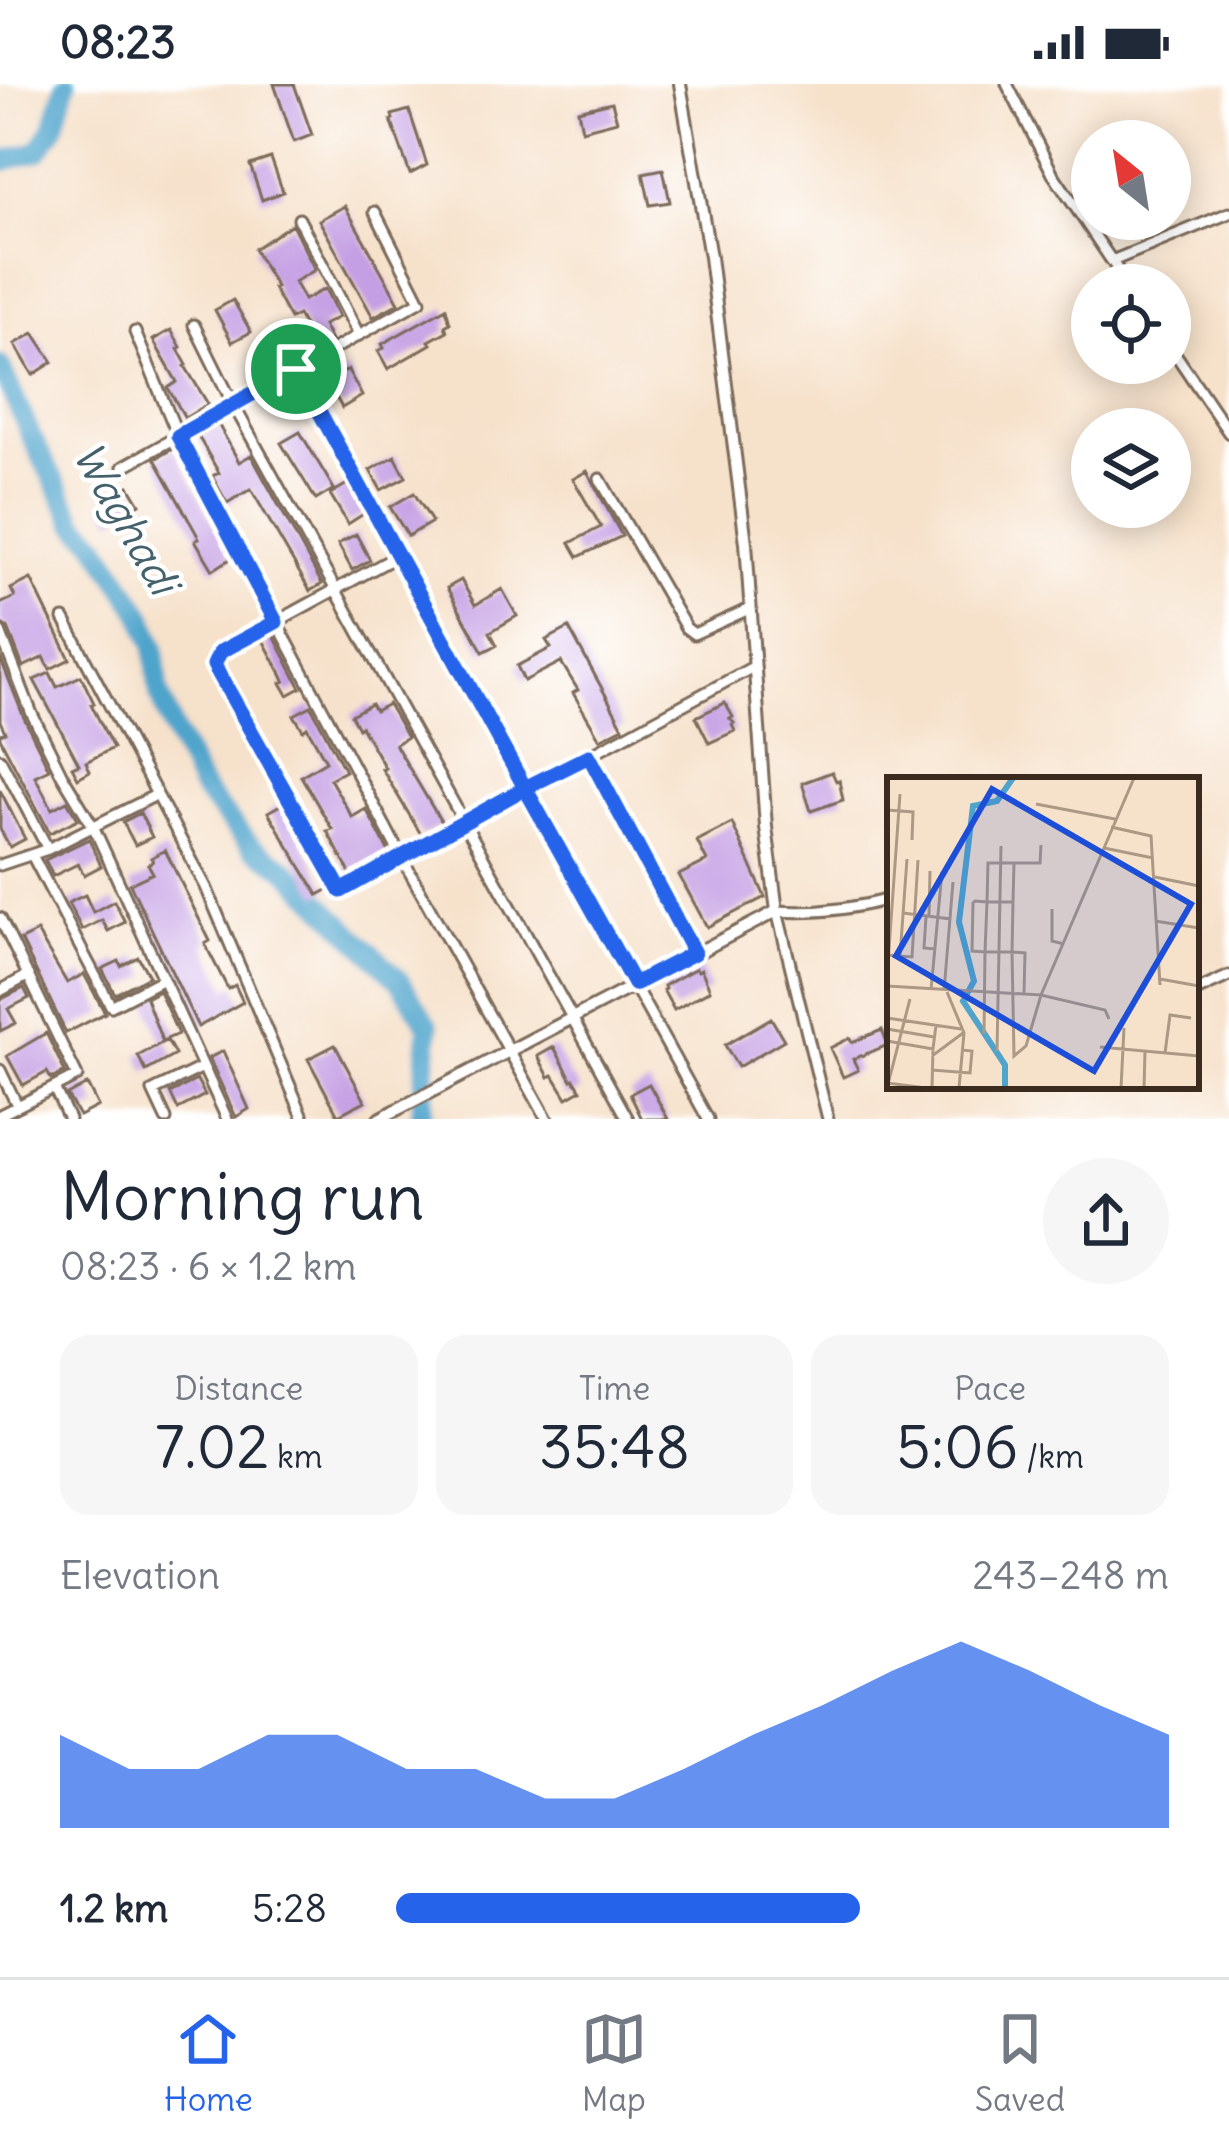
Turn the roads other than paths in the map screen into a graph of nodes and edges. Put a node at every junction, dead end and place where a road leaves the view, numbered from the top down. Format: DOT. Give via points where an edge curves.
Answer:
graph roads {
  1 [pos="680,84"];
  2 [pos="1007,84"];
  3 [pos="375,212"];
  4 [pos="1229,213"];
  5 [pos="298,219"];
  6 [pos="1112,261"];
  7 [pos="1114,264"];
  8 [pos="194,325"];
  9 [pos="136,332"];
  10 [pos="358,335"];
  11 [pos="296,369"];
  12 [pos="1191,377"];
  13 [pos="233,404"];
  14 [pos="1229,433"];
  15 [pos="178,436"];
  16 [pos="123,467"];
  17 [pos="600,479"];
  18 [pos="399,555"];
  19 [pos="337,589"];
  20 [pos="749,609"];
  21 [pos="64,619"];
  22 [pos="276,622"];
  23 [pos="0,632"];
  24 [pos="753,667"];
  25 [pos="589,756"];
  26 [pos="0,759"];
  27 [pos="525,788"];
  28 [pos="156,796"];
  29 [pos="464,824"];
  30 [pos="94,828"];
  31 [pos="48,849"];
  32 [pos="32,855"];
  33 [pos="402,858"];
  34 [pos="0,866"];
  35 [pos="887,900"];
  36 [pos="777,911"];
  37 [pos="0,918"];
  38 [pos="694,953"];
  39 [pos="29,975"];
  40 [pos="163,979"];
  41 [pos="1228,980"];
  42 [pos="634,984"];
  43 [pos="1199,990"];
  44 [pos="0,991"];
  45 [pos="572,1016"];
  46 [pos="508,1050"];
  47 [pos="203,1067"];
  48 [pos="0,1070"];
  49 [pos="54,1088"];
  50 [pos="9,1112"];
  51 [pos="384,1116"];
  52 [pos="69,1119"];
  53 [pos="166,1119"];
  54 [pos="227,1119"];
  55 [pos="304,1119"];
  56 [pos="547,1119"];
  57 [pos="628,1119"];
  58 [pos="708,1119"];
  59 [pos="827,1119"];
  1 -- 20 [label="street" via="710,256"];
  2 -- 6 [label="street" via="1053,174"];
  3 -- 10 [label="street" via="420,301"];
  4 -- 6 [label="street"];
  5 -- 10 [label="street"];
  6 -- 7 [label="street"];
  8 -- 13 [label="street"];
  9 -- 15 [label="street"];
  10 -- 11 [label="street"];
  11 -- 13 [label="street"];
  11 -- 18 [label="street"];
  12 -- 14 [label="street"];
  13 -- 15 [label="street"];
  13 -- 19 [label="street"];
  15 -- 16 [label="street"];
  15 -- 22 [label="street"];
  17 -- 20 [label="street" via="686,628 694,634"];
  18 -- 19 [label="street"];
  18 -- 27 [label="street"];
  19 -- 22 [label="street"];
  19 -- 29 [label="street"];
  20 -- 24 [label="street"];
  21 -- 28 [label="street"];
  22 -- 33 [label="street"];
  22 -- 33 [label="street" via="220,652 214,665 341,891"];
  23 -- 30 [label="street" via="32,714"];
  24 -- 25 [label="street"];
  24 -- 36 [label="street"];
  25 -- 27 [label="street"];
  25 -- 38 [label="street"];
  26 -- 31 [label="street"];
  27 -- 29 [label="street"];
  27 -- 42 [label="street"];
  28 -- 30 [label="street"];
  28 -- 55 [label="street" via="206,887"];
  29 -- 33 [label="street"];
  29 -- 45 [label="street"];
  30 -- 31 [label="street"];
  30 -- 40 [label="street"];
  31 -- 32 [label="street"];
  32 -- 34 [label="street"];
  32 -- 40 [label="street" via="111,1006"];
  33 -- 46 [label="street"];
  35 -- 36 [label="street"];
  36 -- 38 [label="street"];
  36 -- 59 [label="street"];
  37 -- 39 [label="street"];
  38 -- 42 [label="street"];
  39 -- 44 [label="street"];
  39 -- 49 [label="street" via="77,1076"];
  40 -- 47 [label="street"];
  41 -- 43 [label="street"];
  42 -- 45 [label="street"];
  42 -- 58 [label="street"];
  45 -- 46 [label="street"];
  45 -- 57 [label="street"];
  46 -- 51 [label="street"];
  46 -- 56 [label="street"];
  47 -- 53 [label="street" via="153,1091"];
  47 -- 54 [label="street"];
  48 -- 50 [label="street"];
  49 -- 50 [label="street"];
  49 -- 52 [label="street"];
}
